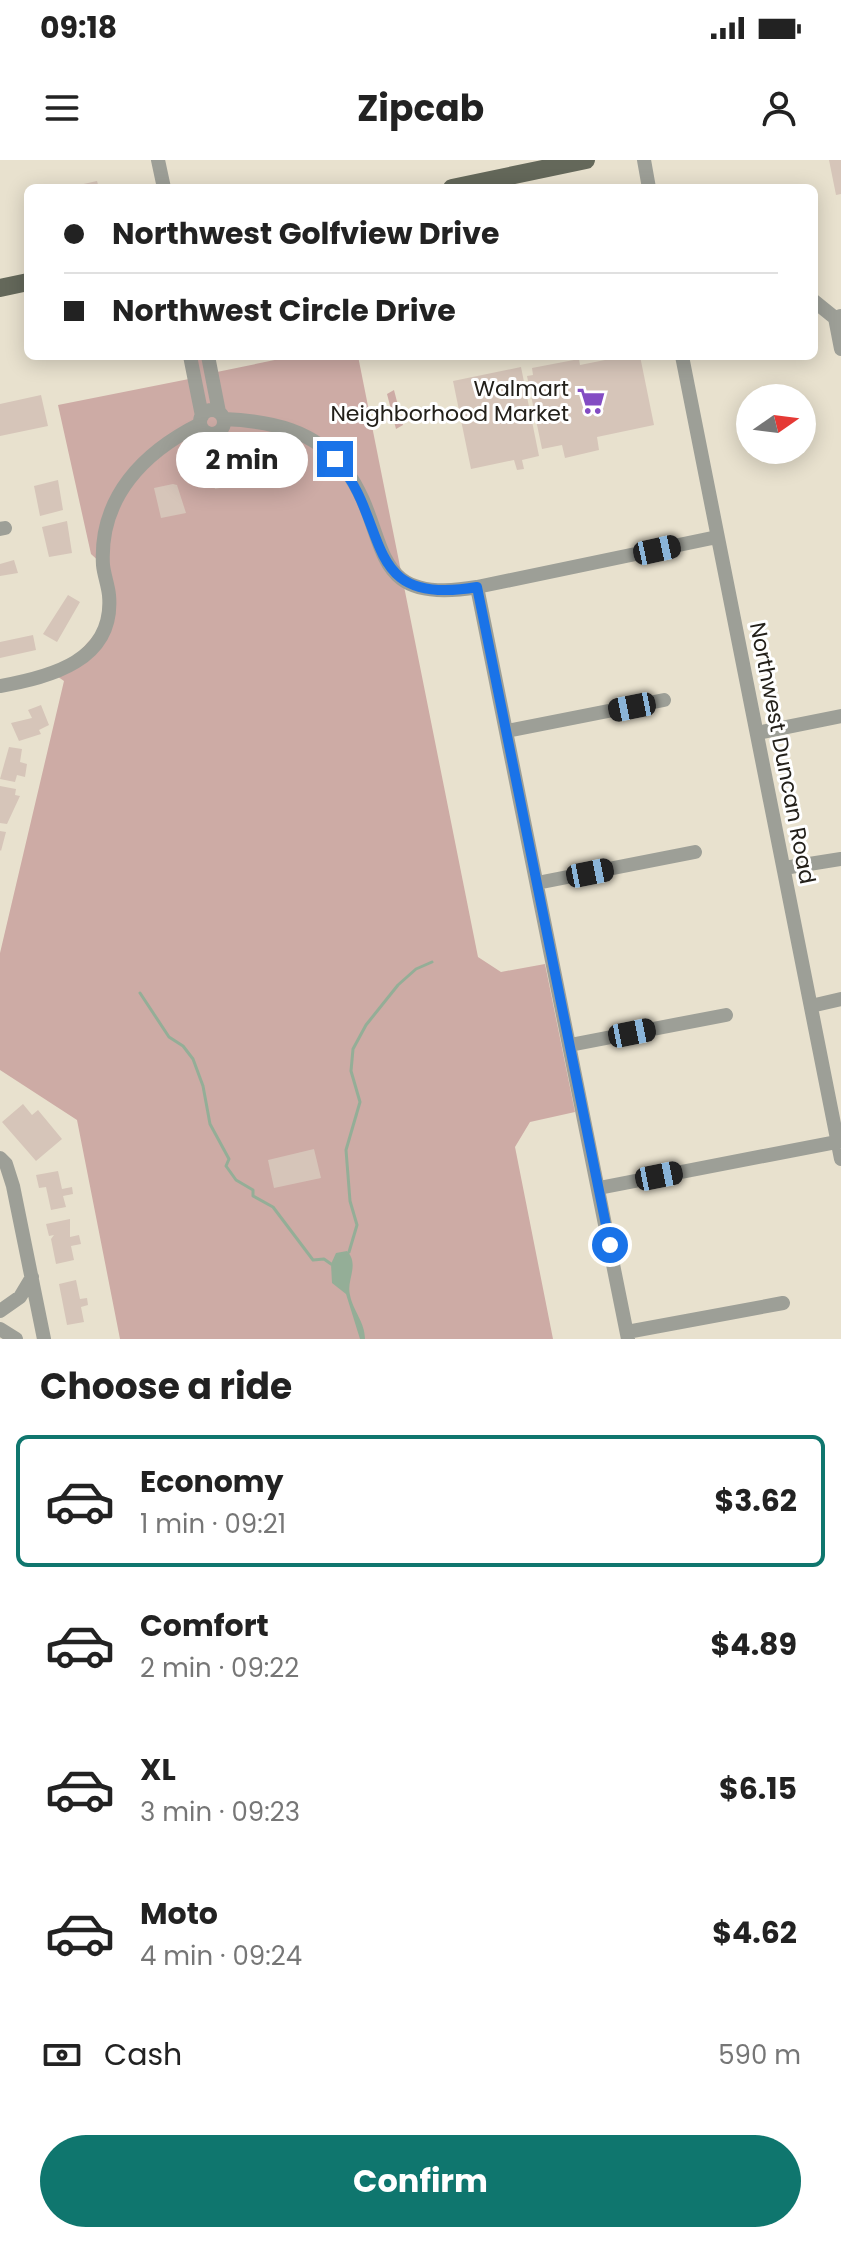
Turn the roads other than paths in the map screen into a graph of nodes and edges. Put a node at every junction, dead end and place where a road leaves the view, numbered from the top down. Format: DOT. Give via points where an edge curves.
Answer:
graph roads {
  1 [pos="158,160"];
  2 [pos="644,160"];
  3 [pos="582,161"];
  4 [pos="163,184"];
  5 [pos="471,184"];
  6 [pos="648,184"];
  7 [pos="24,283"];
  8 [pos="0,288"];
  9 [pos="818,304"];
  10 [pos="838,317"];
  11 [pos="841,349"];
  12 [pos="191,360"];
  13 [pos="209,360"];
  14 [pos="683,360"];
  15 [pos="222,416"];
  16 [pos="201,420"];
  17 [pos="717,537"];
  18 [pos="477,587"];
  19 [pos="0,686"];
  20 [pos="664,700"];
  21 [pos="841,716"];
  22 [pos="507,731"];
  23 [pos="757,733"];
  24 [pos="695,852"];
  25 [pos="841,859"];
  26 [pos="784,868"];
  27 [pos="537,883"];
  28 [pos="841,999"];
  29 [pos="811,1006"];
  30 [pos="726,1015"];
  31 [pos="570,1045"];
  32 [pos="839,1141"];
  33 [pos="0,1158"];
  34 [pos="841,1159"];
  35 [pos="599,1188"];
  36 [pos="32,1277"];
  37 [pos="783,1303"];
  38 [pos="0,1311"];
  39 [pos="0,1329"];
  40 [pos="628,1335"];
  41 [pos="16,1339"];
  42 [pos="44,1339"];
  1 -- 4 [label="street"];
  2 -- 6 [label="street"];
  3 -- 5 [label="main road"];
  7 -- 8 [label="main road"];
  9 -- 10 [label="street"];
  10 -- 11 [label="street"];
  12 -- 16 [label="street"];
  13 -- 15 [label="street"];
  14 -- 17 [label="street, Northwest Duncan Road"];
  15 -- 16 [label="street" via="212,410"];
  15 -- 16 [label="street" via="222,430 215,438 204,431"];
  15 -- 18 [label="street" via="284,426 324,448 357,489 385,561 407,584 452,592"];
  16 -- 19 [label="street" via="161,445 119,491 105,542 107,621 96,642 64,670"];
  17 -- 18 [label="street"];
  17 -- 23 [label="street, Northwest Duncan Road"];
  18 -- 22 [label="street"];
  20 -- 22 [label="street"];
  21 -- 23 [label="street"];
  22 -- 27 [label="street"];
  23 -- 26 [label="street, Northwest Duncan Road"];
  24 -- 27 [label="street"];
  25 -- 26 [label="street"];
  26 -- 29 [label="street, Northwest Duncan Road"];
  27 -- 31 [label="street"];
  28 -- 29 [label="street"];
  29 -- 32 [label="street, Northwest Duncan Road"];
  30 -- 31 [label="street"];
  31 -- 35 [label="street"];
  32 -- 34 [label="street, Northwest Duncan Road"];
  32 -- 35 [label="street"];
  33 -- 36 [label="street" via="13,1186"];
  35 -- 40 [label="street"];
  36 -- 38 [label="street" via="20,1297"];
  36 -- 42 [label="street"];
  37 -- 40 [label="street"];
  39 -- 41 [label="street"];
}
